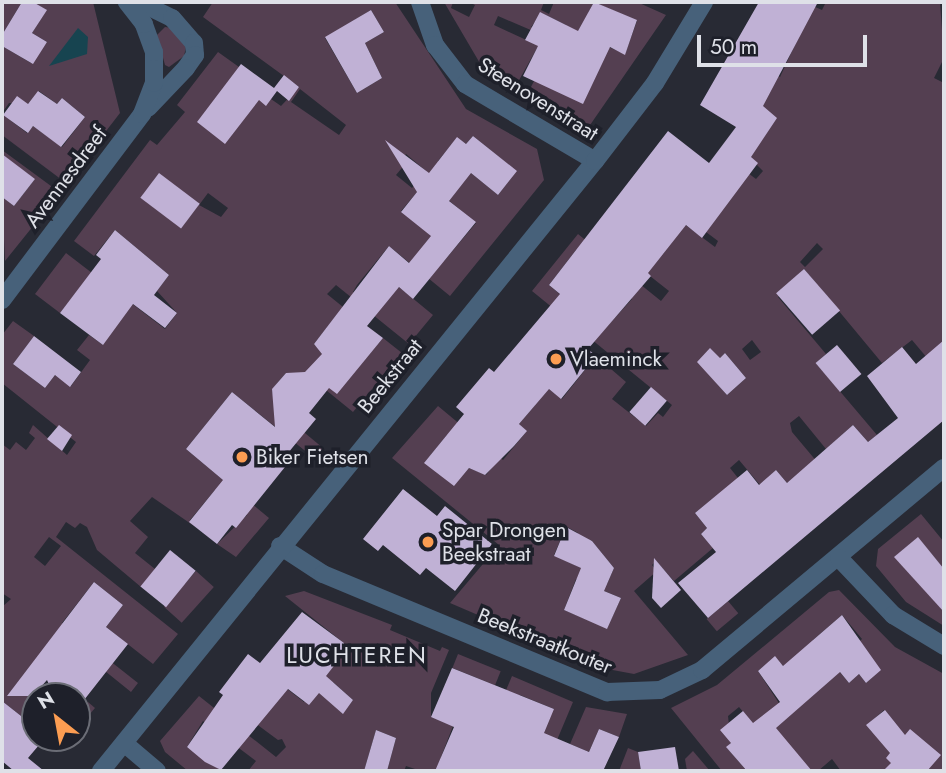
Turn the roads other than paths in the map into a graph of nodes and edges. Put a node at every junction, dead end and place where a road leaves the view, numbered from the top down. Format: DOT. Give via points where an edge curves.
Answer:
graph roads {
  1 [pos="127,2"];
  2 [pos="139,2"];
  3 [pos="420,2"];
  4 [pos="704,2"];
  5 [pos="142,114"];
  6 [pos="595,161"];
  7 [pos="2,300"];
  8 [pos="944,468"];
  9 [pos="280,546"];
  10 [pos="839,558"];
  11 [pos="944,646"];
  12 [pos="124,743"];
  13 [pos="101,771"];
  14 [pos="158,771"];
  1 -- 5 [label="street, Avennesdreef" via="144,24 154,52 154,83"];
  2 -- 5 [label="street, Avennesdreef" via="172,18 194,43 195,55"];
  3 -- 6 [label="street, Steenovenstraat" via="435,45 464,84"];
  4 -- 6 [label="street, Beekstraat" via="655,83"];
  5 -- 7 [label="street, Avennesdreef"];
  6 -- 9 [label="street, Beekstraat"];
  8 -- 10 [label="street, Beekstraatkouter"];
  9 -- 10 [label="street, Beekstraatkouter" via="323,574 607,692 660,690 702,670"];
  9 -- 12 [label="street, Beekstraat"];
  10 -- 11 [label="street" via="893,615"];
  12 -- 13 [label="street, Beekstraat"];
  12 -- 14 [label="street"];
}
